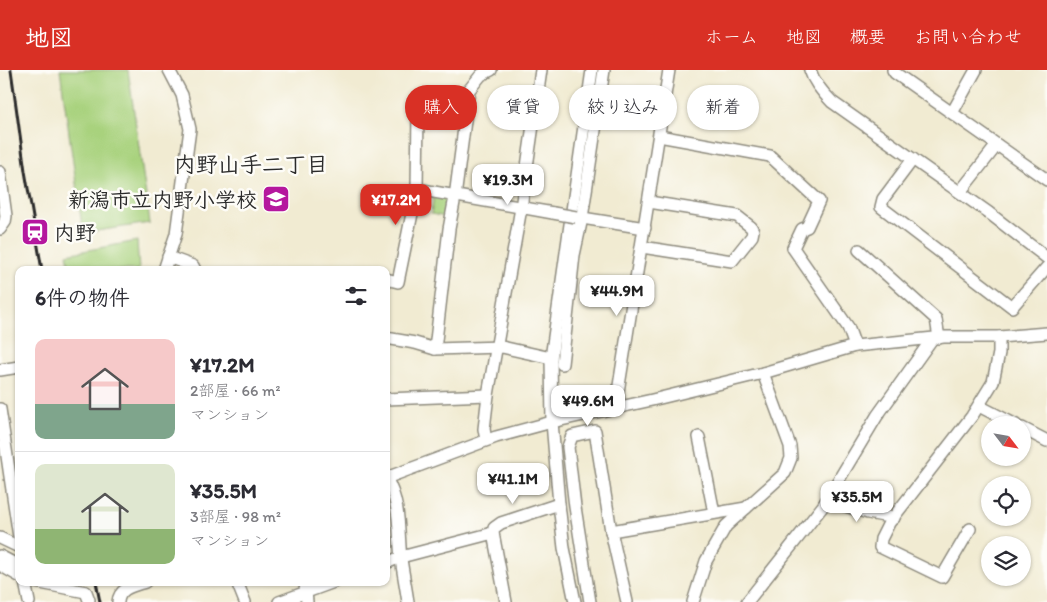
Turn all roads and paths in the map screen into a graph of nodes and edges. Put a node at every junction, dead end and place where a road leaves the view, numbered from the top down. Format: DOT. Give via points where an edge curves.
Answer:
graph roads {
  1 [pos="169,70"];
  2 [pos="491,70"];
  3 [pos="541,70"];
  4 [pos="592,70"];
  5 [pos="604,70"];
  6 [pos="669,70"];
  7 [pos="810,70"];
  8 [pos="893,70"];
  9 [pos="976,70"];
  10 [pos="473,85"];
  11 [pos="952,113"];
  12 [pos="418,130"];
  13 [pos="464,130"];
  14 [pos="658,136"];
  15 [pos="996,144"];
  16 [pos="913,159"];
  17 [pos="0,172"];
  18 [pos="1047,180"];
  19 [pos="417,189"];
  20 [pos="960,192"];
  21 [pos="455,197"];
  22 [pos="649,202"];
  23 [pos="521,208"];
  24 [pos="579,218"];
  25 [pos="645,228"];
  26 [pos="0,229"];
  27 [pos="642,247"];
  28 [pos="859,250"];
  29 [pos="168,257"];
  30 [pos="1047,258"];
  31 [pos="165,266"];
  32 [pos="194,266"];
  33 [pos="1047,267"];
  34 [pos="390,280"];
  35 [pos="1047,333"];
  36 [pos="999,337"];
  37 [pos="390,339"];
  38 [pos="935,339"];
  39 [pos="495,346"];
  40 [pos="855,346"];
  41 [pos="435,349"];
  42 [pos="551,358"];
  43 [pos="562,364"];
  44 [pos="15,368"];
  45 [pos="0,370"];
  46 [pos="763,373"];
  47 [pos="488,395"];
  48 [pos="390,399"];
  49 [pos="978,406"];
  50 [pos="619,407"];
  51 [pos="0,410"];
  52 [pos="998,416"];
  53 [pos="552,422"];
  54 [pos="1031,433"];
  55 [pos="699,437"];
  56 [pos="486,440"];
  57 [pos="1047,441"];
  58 [pos="390,476"];
  59 [pos="390,485"];
  60 [pos="827,500"];
  61 [pos="559,504"];
  62 [pos="746,508"];
  63 [pos="15,511"];
  64 [pos="714,513"];
  65 [pos="894,518"];
  66 [pos="970,529"];
  67 [pos="611,531"];
  68 [pos="493,533"];
  69 [pos="0,538"];
  70 [pos="15,545"];
  71 [pos="0,556"];
  72 [pos="401,557"];
  73 [pos="390,561"];
  74 [pos="15,564"];
  75 [pos="0,565"];
  76 [pos="15,574"];
  77 [pos="27,586"];
  78 [pos="55,586"];
  79 [pos="134,586"];
  80 [pos="240,586"];
  81 [pos="323,586"];
  82 [pos="306,592"];
  83 [pos="89,600"];
  84 [pos="29,602"];
  85 [pos="118,602"];
  86 [pos="246,602"];
  87 [pos="279,602"];
  88 [pos="408,602"];
  89 [pos="506,602"];
  90 [pos="575,602"];
  91 [pos="590,602"];
  92 [pos="627,602"];
  93 [pos="693,602"];
  94 [pos="747,602"];
  1 -- 29 [label="street" via="182,95 190,129 176,234"];
  2 -- 10 [label="street"];
  3 -- 23 [label="street"];
  4 -- 42 [label="street"];
  5 -- 24 [label="street"];
  6 -- 14 [label="street"];
  7 -- 16 [label="street" via="812,78 832,102"];
  8 -- 11 [label="street"];
  9 -- 11 [label="street"];
  11 -- 15 [label="street"];
  12 -- 19 [label="street"];
  13 -- 21 [label="street"];
  14 -- 22 [label="street"];
  14 -- 40 [label="street" via="770,156 819,201 793,248 848,327"];
  15 -- 18 [label="street"];
  15 -- 20 [label="street"];
  16 -- 20 [label="street"];
  16 -- 33 [label="street" via="883,199 881,207 1012,307"];
  17 -- 26 [label="street" via="6,216"];
  19 -- 21 [label="street"];
  19 -- 34 [label="street" via="398,282"];
  20 -- 30 [label="street"];
  21 -- 23 [label="street"];
  21 -- 41 [label="street"];
  22 -- 25 [label="street"];
  22 -- 27 [label="street" via="737,216 753,231 732,261"];
  23 -- 24 [label="street, bridge"];
  23 -- 39 [label="street"];
  24 -- 25 [label="street"];
  24 -- 43 [label="street"];
  25 -- 27 [label="street"];
  27 -- 50 [label="street" via="618,392"];
  28 -- 38 [label="street" via="936,319"];
  29 -- 31 [label="street"];
  29 -- 32 [label="street"];
  35 -- 36 [label="street"];
  36 -- 38 [label="street"];
  36 -- 49 [label="street" via="993,382"];
  37 -- 41 [label="street"];
  38 -- 40 [label="street"];
  38 -- 60 [label="street" via="877,416"];
  39 -- 41 [label="street"];
  39 -- 42 [label="street"];
  39 -- 47 [label="street"];
  40 -- 46 [label="street"];
  42 -- 53 [label="street"];
  44 -- 45 [label="street"];
  46 -- 50 [label="street"];
  46 -- 62 [label="street" via="790,446 790,458 785,473"];
  47 -- 48 [label="street"];
  47 -- 56 [label="street" via="484,428"];
  49 -- 52 [label="street"];
  49 -- 65 [label="street"];
  50 -- 53 [label="street"];
  51 -- 63 [label="street"];
  53 -- 56 [label="street"];
  53 -- 61 [label="street"];
  54 -- 57 [label="street"];
  55 -- 64 [label="street"];
  56 -- 58 [label="street"];
  59 -- 72 [label="street" via="400,524"];
  60 -- 65 [label="street"];
  60 -- 94 [label="street"];
  61 -- 68 [label="street" via="501,522"];
  61 -- 90 [label="street"];
  62 -- 64 [label="street"];
  62 -- 93 [label="street" via="726,526 706,561"];
  64 -- 67 [label="street"];
  65 -- 66 [label="street" via="881,539 880,547 942,577"];
  67 -- 91 [label="street" via="595,431 572,436 568,447"];
  67 -- 92 [label="street"];
  68 -- 72 [label="street"];
  68 -- 89 [label="street"];
  69 -- 70 [label="street"];
  71 -- 74 [label="street"];
  72 -- 73 [label="street"];
  72 -- 88 [label="street"];
  75 -- 76 [label="street"];
  77 -- 84 [label="street"];
  78 -- 83 [label="street" via="86,592"];
  79 -- 85 [label="street" via="123,590"];
  80 -- 86 [label="street"];
  81 -- 82 [label="street"];
  82 -- 87 [label="street"];
}
